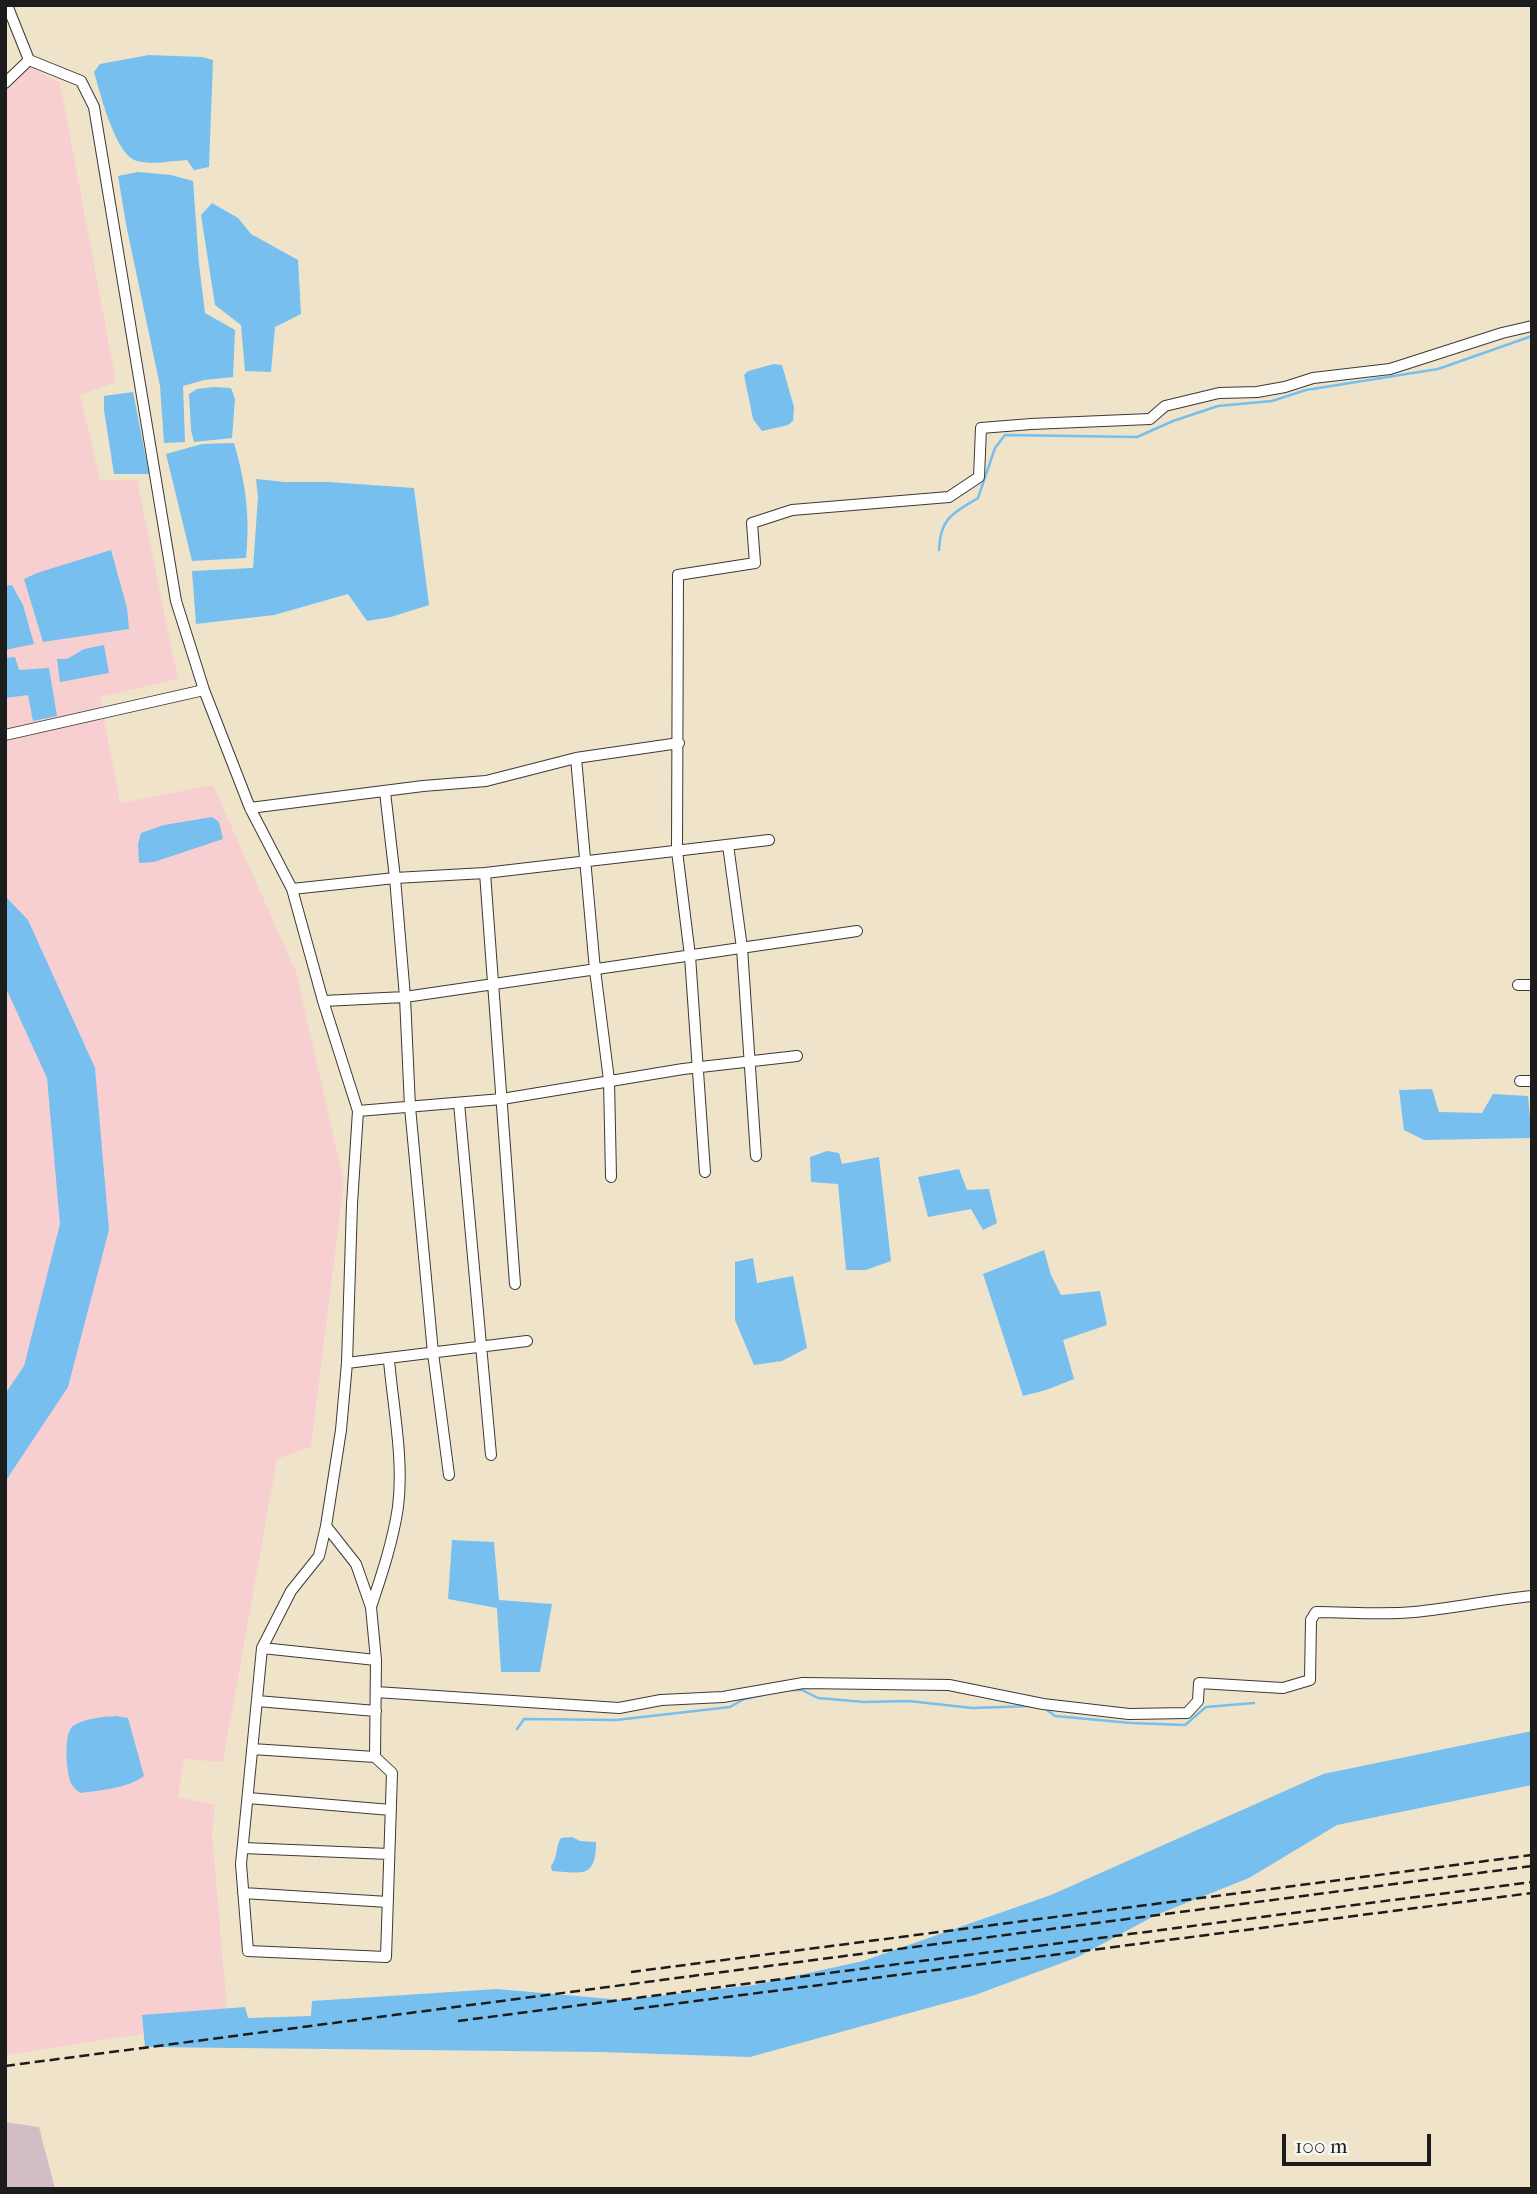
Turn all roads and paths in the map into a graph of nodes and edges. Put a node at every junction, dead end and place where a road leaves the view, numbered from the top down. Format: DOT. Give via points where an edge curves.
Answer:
graph roads {
  1 [pos="7,5"];
  2 [pos="29,60"];
  3 [pos="5,83"];
  4 [pos="1532,326"];
  5 [pos="204,690"];
  6 [pos="5,735"];
  7 [pos="679,743"];
  8 [pos="576,758"];
  9 [pos="384,792"];
  10 [pos="250,808"];
  11 [pos="769,840"];
  12 [pos="728,845"];
  13 [pos="677,850"];
  14 [pos="586,861"];
  15 [pos="485,873"];
  16 [pos="395,878"];
  17 [pos="292,889"];
  18 [pos="857,931"];
  19 [pos="742,948"];
  20 [pos="690,956"];
  21 [pos="595,970"];
  22 [pos="492,985"];
  23 [pos="1518,985"];
  24 [pos="1532,985"];
  25 [pos="405,997"];
  26 [pos="323,1001"];
  27 [pos="797,1056"];
  28 [pos="750,1062"];
  29 [pos="697,1067"];
  30 [pos="609,1080"];
  31 [pos="1520,1081"];
  32 [pos="1532,1081"];
  33 [pos="502,1099"];
  34 [pos="459,1103"];
  35 [pos="410,1107"];
  36 [pos="358,1111"];
  37 [pos="756,1156"];
  38 [pos="705,1172"];
  39 [pos="611,1177"];
  40 [pos="515,1284"];
  41 [pos="527,1341"];
  42 [pos="483,1347"];
  43 [pos="433,1353"];
  44 [pos="389,1360"];
  45 [pos="346,1363"];
  46 [pos="491,1455"];
  47 [pos="449,1475"];
  48 [pos="326,1525"];
  49 [pos="1532,1596"];
  50 [pos="371,1607"];
  51 [pos="262,1648"];
  52 [pos="376,1660"];
  53 [pos="376,1692"];
  54 [pos="257,1701"];
  55 [pos="376,1711"];
  56 [pos="253,1749"];
  57 [pos="375,1757"];
  58 [pos="248,1798"];
  59 [pos="391,1810"];
  60 [pos="243,1848"];
  61 [pos="389,1854"];
  62 [pos="243,1893"];
  63 [pos="388,1902"];
  1 -- 2 [label="street"];
  2 -- 3 [label="street"];
  2 -- 5 [label="street" via="81,81 94,107 176,601"];
  4 -- 7 [label="street" via="1390,369 1313,378 1266,390 1219,393 1165,406 1150,419 981,428 979,477 949,497 792,510 751,523 755,564 678,575"];
  5 -- 6 [label="street"];
  5 -- 10 [label="street"];
  7 -- 8 [label="street"];
  7 -- 13 [label="street"];
  8 -- 9 [label="street" via="486,781"];
  8 -- 14 [label="street"];
  9 -- 10 [label="street"];
  9 -- 16 [label="street"];
  10 -- 17 [label="street"];
  11 -- 12 [label="street"];
  12 -- 13 [label="street"];
  12 -- 19 [label="street"];
  13 -- 14 [label="street"];
  13 -- 20 [label="street"];
  14 -- 15 [label="street"];
  14 -- 21 [label="street"];
  15 -- 16 [label="street"];
  15 -- 22 [label="street"];
  16 -- 17 [label="street"];
  16 -- 25 [label="street"];
  17 -- 26 [label="street"];
  18 -- 19 [label="street"];
  19 -- 20 [label="street"];
  19 -- 28 [label="street"];
  20 -- 21 [label="street"];
  20 -- 29 [label="street"];
  21 -- 22 [label="street"];
  21 -- 30 [label="street"];
  22 -- 25 [label="street"];
  22 -- 33 [label="street"];
  23 -- 24 [label="street"];
  25 -- 26 [label="street"];
  25 -- 35 [label="street"];
  26 -- 36 [label="street"];
  27 -- 28 [label="street"];
  28 -- 29 [label="street"];
  28 -- 37 [label="street"];
  29 -- 30 [label="street"];
  29 -- 38 [label="street"];
  30 -- 33 [label="street"];
  30 -- 39 [label="street"];
  31 -- 32 [label="street"];
  33 -- 34 [label="street"];
  33 -- 40 [label="street"];
  34 -- 35 [label="street"];
  34 -- 42 [label="street"];
  35 -- 36 [label="street"];
  35 -- 43 [label="street"];
  36 -- 45 [label="street"];
  41 -- 42 [label="street"];
  42 -- 43 [label="street"];
  42 -- 46 [label="street"];
  43 -- 44 [label="street"];
  43 -- 47 [label="street"];
  44 -- 45 [label="street"];
  44 -- 50 [label="street" via="400,1474 398,1507"];
  45 -- 48 [label="street"];
  48 -- 50 [label="street" via="356,1564"];
  48 -- 51 [label="street" via="319,1556 291,1591"];
  49 -- 53 [label="street" via="1410,1612 1317,1612 1311,1620 1310,1681 1283,1688 1199,1683 1198,1700 1187,1713 1129,1714 1044,1704 949,1685 803,1683 619,1708"];
  50 -- 52 [label="street"];
  51 -- 52 [label="street"];
  51 -- 54 [label="street"];
  52 -- 53 [label="street"];
  53 -- 55 [label="street"];
  54 -- 55 [label="street"];
  54 -- 56 [label="street"];
  55 -- 57 [label="street"];
  56 -- 57 [label="street"];
  56 -- 58 [label="street"];
  57 -- 59 [label="street" via="392,1773"];
  58 -- 59 [label="street"];
  58 -- 60 [label="street"];
  59 -- 61 [label="street"];
  60 -- 61 [label="street"];
  60 -- 62 [label="street"];
  61 -- 63 [label="street"];
  62 -- 63 [label="street"];
  62 -- 63 [label="street" via="248,1951 386,1957"];
}
